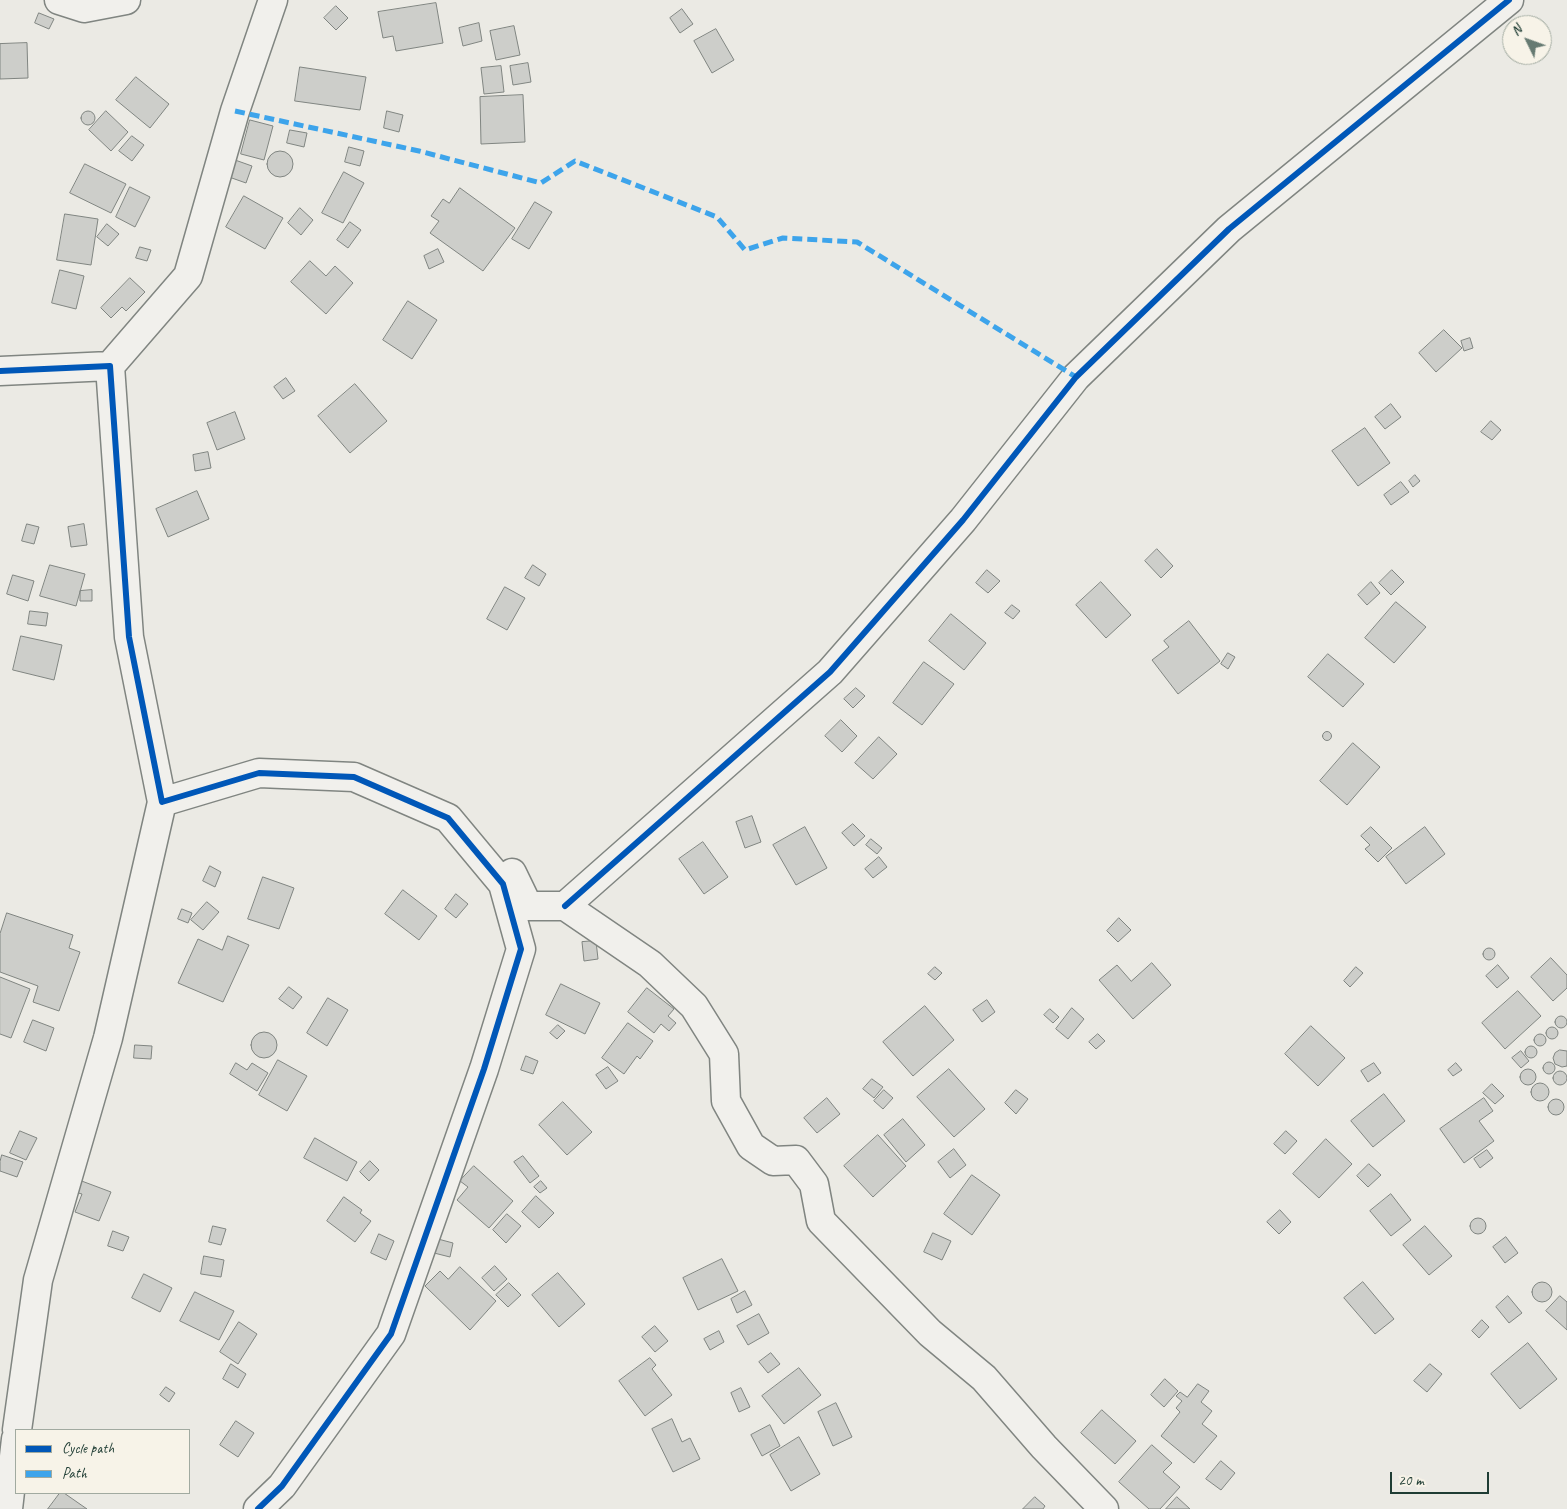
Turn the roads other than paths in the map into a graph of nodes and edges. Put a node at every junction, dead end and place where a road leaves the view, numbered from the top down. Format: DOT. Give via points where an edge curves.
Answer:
graph roads {
  1 [pos="59,0"];
  2 [pos="126,0"];
  3 [pos="273,0"];
  4 [pos="1509,0"];
  5 [pos="110,366"];
  6 [pos="0,371"];
  7 [pos="162,802"];
  8 [pos="448,818"];
  9 [pos="565,906"];
  10 [pos="17,1429"];
  11 [pos="15,1448"];
  12 [pos="8,1509"];
  13 [pos="258,1509"];
  14 [pos="1104,1509"];
  1 -- 2 [label="street" via="84,8"];
  3 -- 5 [label="street" via="235,111 188,276"];
  4 -- 9 [label="street" via="1229,229 1076,377 963,520 830,672"];
  5 -- 6 [label="street"];
  5 -- 7 [label="street" via="129,637"];
  7 -- 8 [label="street" via="259,774 354,777"];
  7 -- 10 [label="street" via="108,1038 38,1280"];
  8 -- 9 [label="street" via="503,856 528,906"];
  8 -- 13 [label="street" via="503,884 521,949 484,1068 391,1334 282,1486"];
  9 -- 14 [label="street" via="650,964 694,1006 724,1054 726,1101 751,1146 773,1161 796,1160 814,1184 821,1221 930,1333 984,1378"];
  11 -- 12 [label="street"];
}
